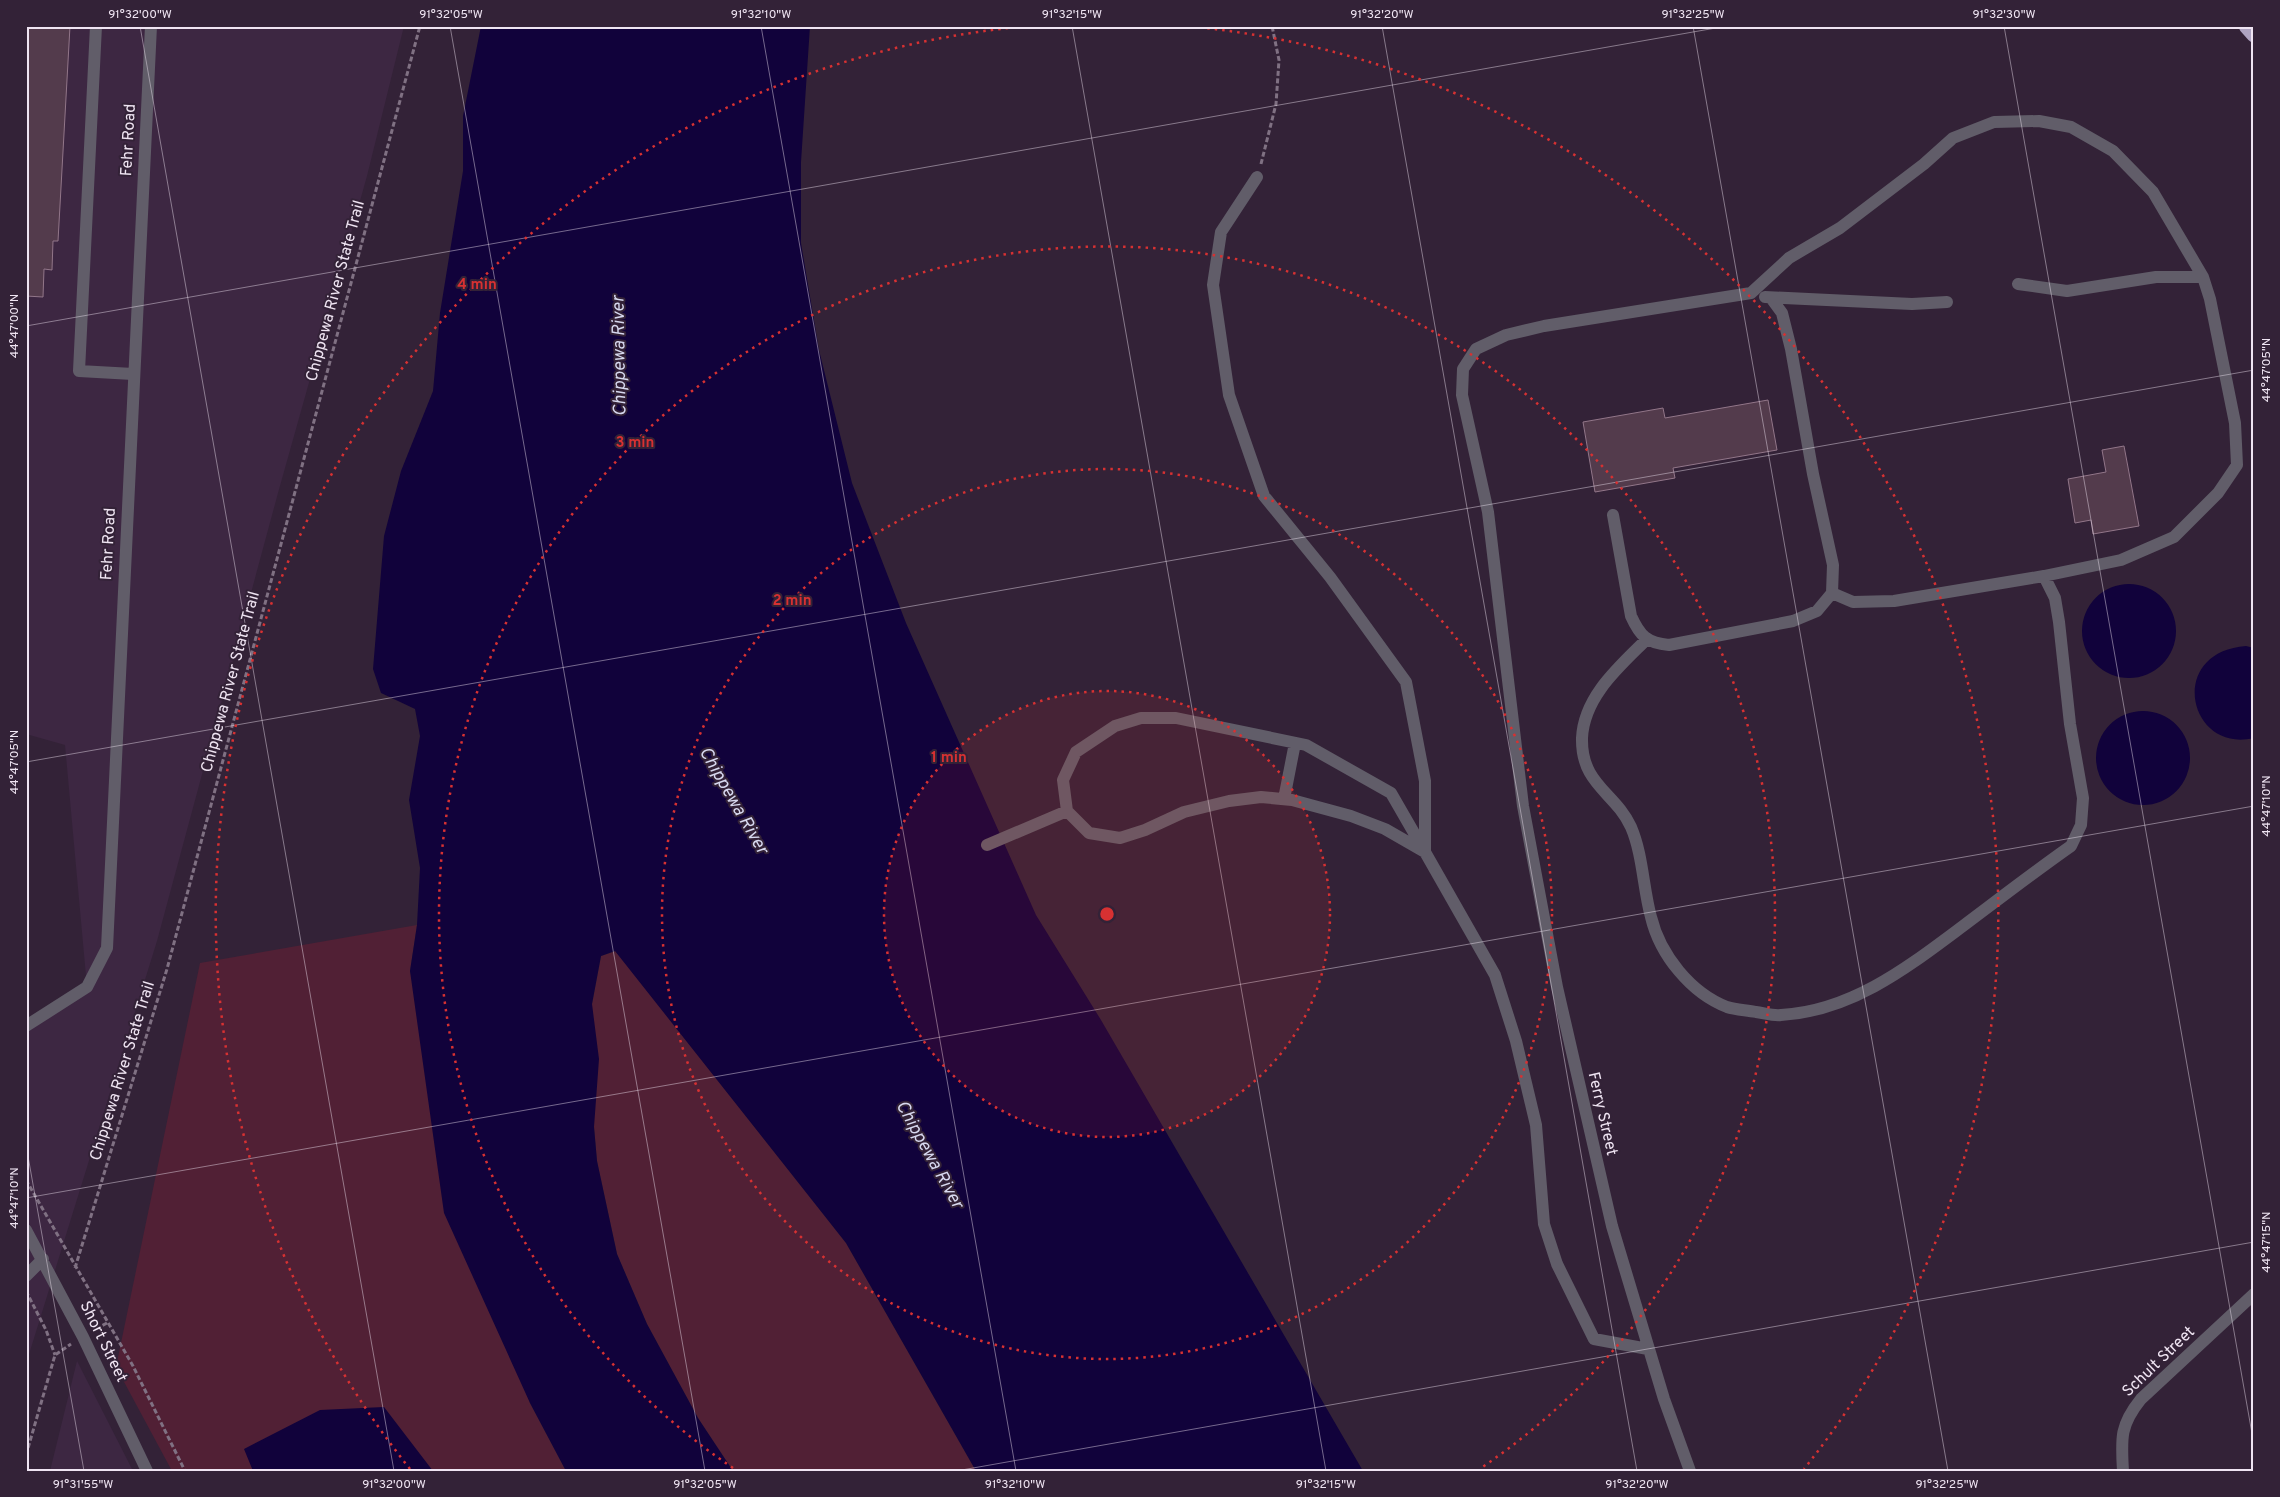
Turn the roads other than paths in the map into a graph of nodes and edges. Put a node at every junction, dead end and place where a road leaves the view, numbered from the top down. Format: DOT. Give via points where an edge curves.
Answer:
graph roads {
  1 [pos="96,26"];
  2 [pos="151,26"];
  3 [pos="2246,26"];
  4 [pos="2254,35"];
  5 [pos="1257,177"];
  6 [pos="2204,277"];
  7 [pos="2018,284"];
  8 [pos="1751,293"];
  9 [pos="1771,298"];
  10 [pos="1947,302"];
  11 [pos="133,374"];
  12 [pos="1613,515"];
  13 [pos="2044,576"];
  14 [pos="1832,593"];
  15 [pos="1647,639"];
  16 [pos="1295,743"];
  17 [pos="1284,799"];
  18 [pos="1067,811"];
  19 [pos="987,845"];
  20 [pos="1425,852"];
  21 [pos="26,1026"];
  22 [pos="26,1230"];
  23 [pos="43,1259"];
  24 [pos="26,1276"];
  25 [pos="2254,1294"];
  26 [pos="1648,1349"];
  27 [pos="147,1471"];
  28 [pos="1690,1471"];
  29 [pos="2123,1471"];
  1 -- 11 [label="street" via="79,371"];
  2 -- 11 [label="street, Fehr Road"];
  3 -- 4 [label="highway"];
  5 -- 20 [label="street" via="1221,232 1213,286 1230,395 1264,496 1330,577 1406,682 1424,781"];
  6 -- 7 [label="street" via="2156,277 2068,291"];
  6 -- 8 [label="street" via="2153,192 2113,152 2070,127 2039,120 1994,122 1953,138 1840,228 1789,258"];
  6 -- 13 [label="street" via="2235,423 2237,465 2218,493 2174,537 2121,560"];
  8 -- 9 [label="street"];
  8 -- 26 [label="street, Ferry Street" via="1506,335 1476,349 1463,370 1462,395 1488,512 1523,806 1557,987 1612,1226"];
  9 -- 10 [label="street" via="1912,304"];
  9 -- 14 [label="street" via="1782,313 1791,349 1833,566"];
  11 -- 21 [label="street, Fehr Road" via="107,948 87,987"];
  12 -- 15 [label="street" via="1631,616"];
  13 -- 14 [label="street" via="1894,601 1853,602"];
  13 -- 15 [label="street" via="2055,598 2058,614 2070,724 2083,798 2081,824 2071,846 1907,967 1855,998 1813,1011 1778,1015 1728,1007 1700,993 1658,940 1634,834 1625,815 1591,778 1582,738 1586,716 1608,679"];
  14 -- 15 [label="street" via="1817,611 1793,621 1669,645 1653,644"];
  16 -- 17 [label="street"];
  16 -- 18 [label="street" via="1176,718 1141,718 1115,726 1076,752 1063,780"];
  16 -- 20 [label="street" via="1306,745 1391,793"];
  17 -- 18 [label="street" via="1261,797 1230,801 1193,810 1120,838 1089,833"];
  17 -- 20 [label="street" via="1351,816"];
  18 -- 19 [label="street"];
  20 -- 26 [label="street" via="1495,975 1516,1041 1536,1125 1544,1224 1557,1264 1594,1339"];
  22 -- 23 [label="street, Short Street"];
  23 -- 24 [label="street"];
  23 -- 27 [label="street, Short Street"];
  25 -- 29 [label="street, Schult Street" via="2141,1399 2127,1416 2122,1442"];
  26 -- 28 [label="street, Ferry Street"];
}
